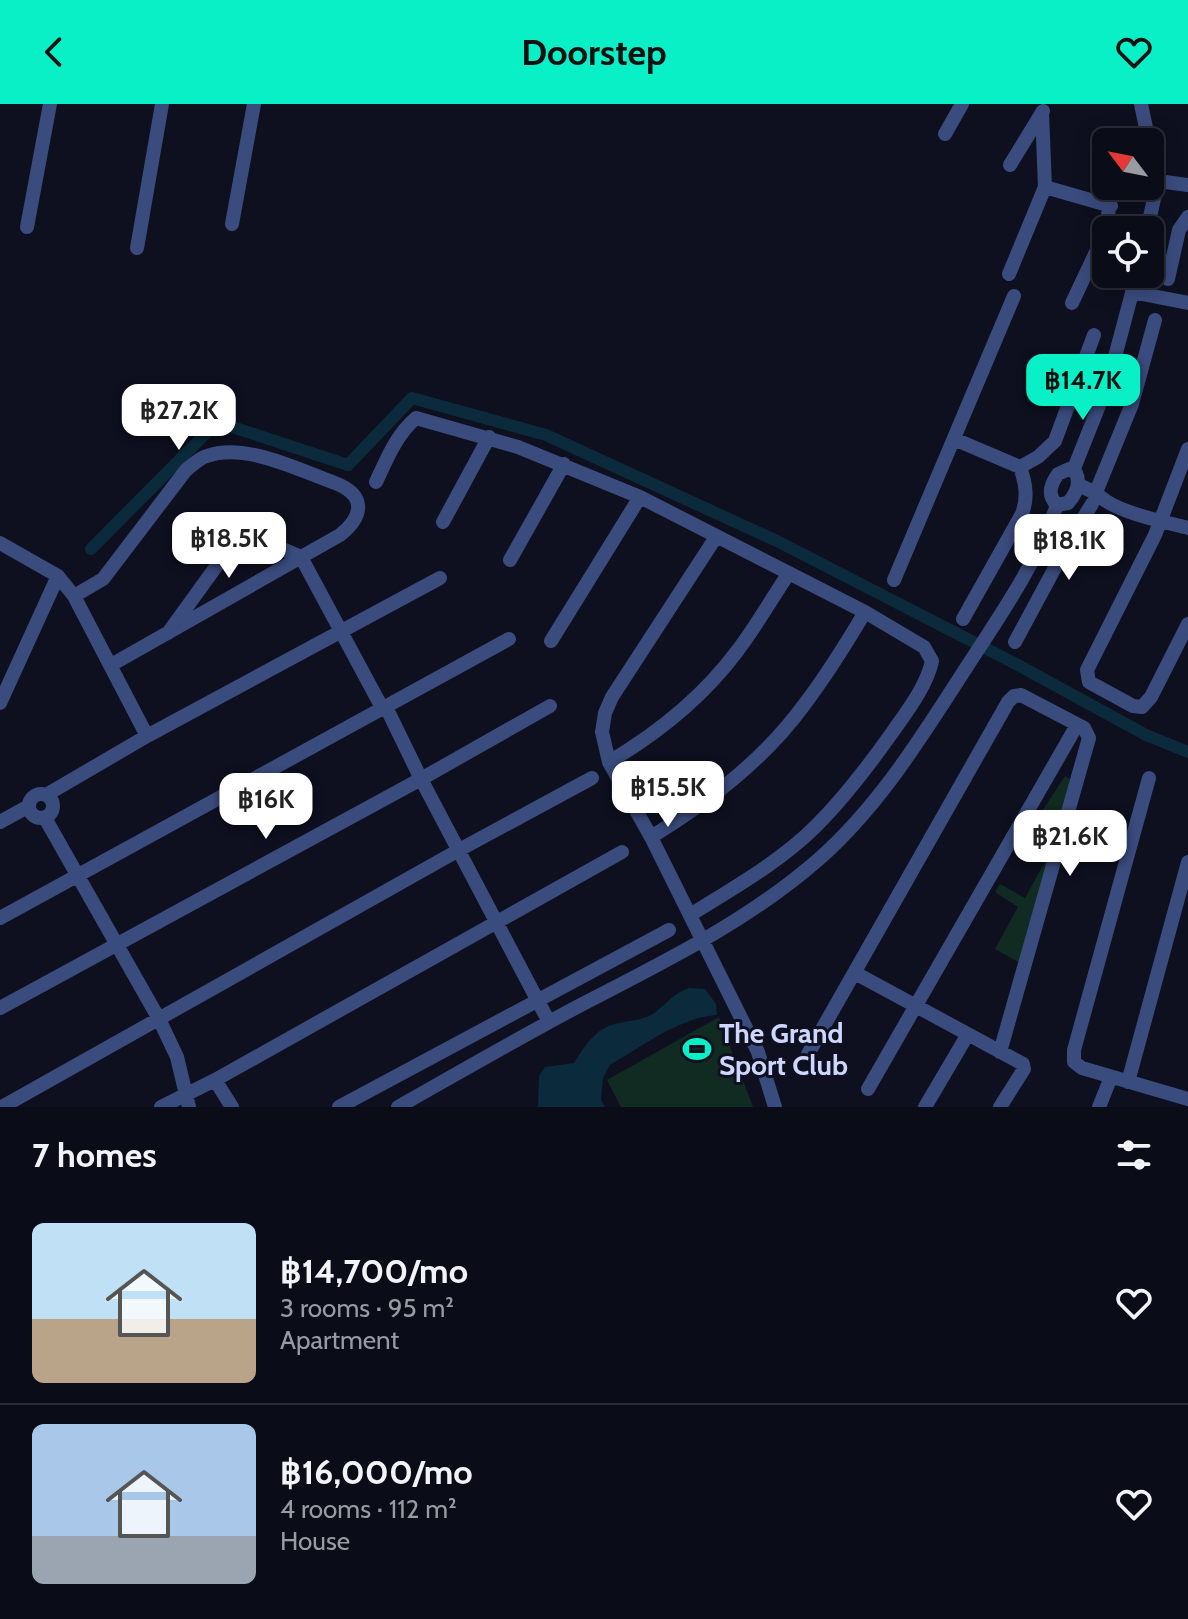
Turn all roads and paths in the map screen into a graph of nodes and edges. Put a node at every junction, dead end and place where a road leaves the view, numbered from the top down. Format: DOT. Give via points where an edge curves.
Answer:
graph roads {
  1 [pos="50,104"];
  2 [pos="162,104"];
  3 [pos="254,104"];
  4 [pos="962,104"];
  5 [pos="1141,104"];
  6 [pos="1044,108"];
  7 [pos="1146,128"];
  8 [pos="945,134"];
  9 [pos="1010,165"];
  10 [pos="1164,182"];
  11 [pos="1188,185"];
  12 [pos="1045,187"];
  13 [pos="1111,200"];
  14 [pos="1111,206"];
  15 [pos="1109,216"];
  16 [pos="1188,217"];
  17 [pos="232,224"];
  18 [pos="27,227"];
  19 [pos="137,248"];
  20 [pos="1092,260"];
  21 [pos="1009,274"];
  22 [pos="1168,279"];
  23 [pos="1133,288"];
  24 [pos="1132,292"];
  25 [pos="1014,296"];
  26 [pos="1072,303"];
  27 [pos="1188,303"];
  28 [pos="1155,320"];
  29 [pos="1094,335"];
  30 [pos="489,437"];
  31 [pos="954,439"];
  32 [pos="1188,449"];
  33 [pos="564,464"];
  34 [pos="1026,470"];
  35 [pos="376,482"];
  36 [pos="1070,482"];
  37 [pos="1050,490"];
  38 [pos="640,497"];
  39 [pos="1098,499"];
  40 [pos="1057,505"];
  41 [pos="1161,521"];
  42 [pos="443,522"];
  43 [pos="1188,528"];
  44 [pos="716,537"];
  45 [pos="0,543"];
  46 [pos="301,557"];
  47 [pos="510,560"];
  48 [pos="789,573"];
  49 [pos="58,576"];
  50 [pos="440,578"];
  51 [pos="894,580"];
  52 [pos="74,596"];
  53 [pos="865,612"];
  54 [pos="963,619"];
  55 [pos="1188,624"];
  56 [pos="340,630"];
  57 [pos="168,633"];
  58 [pos="509,639"];
  59 [pos="551,641"];
  60 [pos="1015,642"];
  61 [pos="111,665"];
  62 [pos="0,703"];
  63 [pos="550,706"];
  64 [pos="386,707"];
  65 [pos="1077,725"];
  66 [pos="147,736"];
  67 [pos="609,762"];
  68 [pos="592,778"];
  69 [pos="1149,778"];
  70 [pos="421,779"];
  71 [pos="46,795"];
  72 [pos="29,806"];
  73 [pos="45,818"];
  74 [pos="0,822"];
  75 [pos="651,837"];
  76 [pos="459,850"];
  77 [pos="622,852"];
  78 [pos="1188,862"];
  79 [pos="79,876"];
  80 [pos="690,915"];
  81 [pos="0,918"];
  82 [pos="496,921"];
  83 [pos="669,930"];
  84 [pos="703,941"];
  85 [pos="116,946"];
  86 [pos="855,973"];
  87 [pos="538,999"];
  88 [pos="916,1006"];
  89 [pos="0,1008"];
  90 [pos="159,1019"];
  91 [pos="549,1022"];
  92 [pos="968,1034"];
  93 [pos="1000,1052"];
  94 [pos="808,1054"];
  95 [pos="1111,1077"];
  96 [pos="215,1080"];
  97 [pos="1128,1082"];
  98 [pos="868,1089"];
  99 [pos="1188,1099"];
  100 [pos="188,1100"];
  101 [pos="1164,1100"];
  102 [pos="772,1105"];
  103 [pos="2,1107"];
  104 [pos="161,1107"];
  105 [pos="232,1107"];
  106 [pos="339,1107"];
  107 [pos="398,1107"];
  108 [pos="925,1107"];
  109 [pos="1000,1107"];
  110 [pos="1099,1107"];
  1 -- 18 [label="street"];
  2 -- 19 [label="street"];
  3 -- 17 [label="street"];
  4 -- 8 [label="street"];
  5 -- 7 [label="street"];
  6 -- 9 [label="street"];
  6 -- 12 [label="street"];
  10 -- 11 [label="street"];
  12 -- 14 [label="street"];
  12 -- 21 [label="street"];
  13 -- 14 [label="street"];
  14 -- 15 [label="street"];
  16 -- 22 [label="street" via="1179,230"];
  20 -- 26 [label="street"];
  23 -- 24 [label="street"];
  24 -- 27 [label="street"];
  24 -- 36 [label="street" via="1108,383"];
  25 -- 31 [label="street"];
  28 -- 39 [label="street"];
  29 -- 34 [label="street" via="1055,441"];
  30 -- 33 [label="street"];
  30 -- 35 [label="street" via="416,418 397,440"];
  30 -- 42 [label="street"];
  31 -- 34 [label="street"];
  31 -- 51 [label="street"];
  32 -- 41 [label="street"];
  33 -- 38 [label="street"];
  33 -- 47 [label="street"];
  34 -- 36 [label="street"];
  34 -- 37 [label="street"];
  34 -- 54 [label="street" via="1022,514"];
  36 -- 37 [label="street"];
  36 -- 39 [label="street"];
  36 -- 40 [label="street" via="1068,503"];
  37 -- 40 [label="street"];
  38 -- 44 [label="street"];
  38 -- 59 [label="street"];
  39 -- 41 [label="street"];
  39 -- 60 [label="street"];
  40 -- 84 [label="street" via="1011,597 896,774 829,848 768,900"];
  41 -- 43 [label="street"];
  41 -- 55 [label="street" via="1087,670 1089,682 1142,707"];
  44 -- 48 [label="street"];
  44 -- 67 [label="street" via="612,697 602,732"];
  45 -- 49 [label="street"];
  46 -- 52 [label="street" via="354,524 355,496 347,487 247,453 222,451 186,470 103,579"];
  46 -- 56 [label="street"];
  46 -- 57 [label="street"];
  46 -- 57 [label="street" via="259,539 235,545"];
  48 -- 53 [label="street"];
  48 -- 67 [label="street" via="738,650 709,683 664,726"];
  49 -- 52 [label="street"];
  49 -- 62 [label="street"];
  50 -- 56 [label="street"];
  52 -- 61 [label="street"];
  53 -- 75 [label="street" via="785,729 700,807"];
  53 -- 80 [label="street" via="924,647 932,661 930,671 866,770 815,828"];
  56 -- 64 [label="street"];
  56 -- 66 [label="street"];
  57 -- 61 [label="street"];
  58 -- 64 [label="street"];
  61 -- 66 [label="street"];
  63 -- 70 [label="street"];
  64 -- 70 [label="street"];
  64 -- 79 [label="street"];
  65 -- 86 [label="street" via="1026,696 1011,698"];
  65 -- 88 [label="street"];
  65 -- 93 [label="street" via="1088,732 1089,742"];
  66 -- 71 [label="street"];
  67 -- 75 [label="street"];
  68 -- 76 [label="street"];
  69 -- 95 [label="street" via="1074,1050 1074,1062 1082,1068"];
  70 -- 76 [label="street"];
  70 -- 85 [label="street"];
  71 -- 72 [label="street" via="35,796"];
  71 -- 73 [label="street" via="53,810"];
  72 -- 73 [label="street" via="34,816"];
  72 -- 74 [label="street"];
  73 -- 79 [label="street"];
  75 -- 80 [label="street"];
  76 -- 82 [label="street"];
  76 -- 90 [label="street"];
  77 -- 82 [label="street"];
  78 -- 97 [label="street"];
  79 -- 81 [label="street"];
  79 -- 85 [label="street"];
  80 -- 84 [label="street"];
  82 -- 87 [label="street"];
  82 -- 96 [label="street"];
  83 -- 87 [label="street"];
  84 -- 91 [label="street"];
  84 -- 102 [label="street" via="758,1052"];
  85 -- 89 [label="street"];
  85 -- 90 [label="street"];
  86 -- 88 [label="street"];
  86 -- 94 [label="street"];
  87 -- 91 [label="street"];
  87 -- 106 [label="street"];
  88 -- 92 [label="street"];
  88 -- 98 [label="street"];
  90 -- 100 [label="street" via="177,1057"];
  90 -- 103 [label="street"];
  91 -- 107 [label="street"];
  92 -- 93 [label="street"];
  92 -- 108 [label="street"];
  93 -- 109 [label="street" via="1024,1067"];
  95 -- 97 [label="street"];
  95 -- 110 [label="street"];
  96 -- 100 [label="street"];
  96 -- 105 [label="street"];
  97 -- 101 [label="street"];
  99 -- 101 [label="street"];
  100 -- 104 [label="street"];
}
